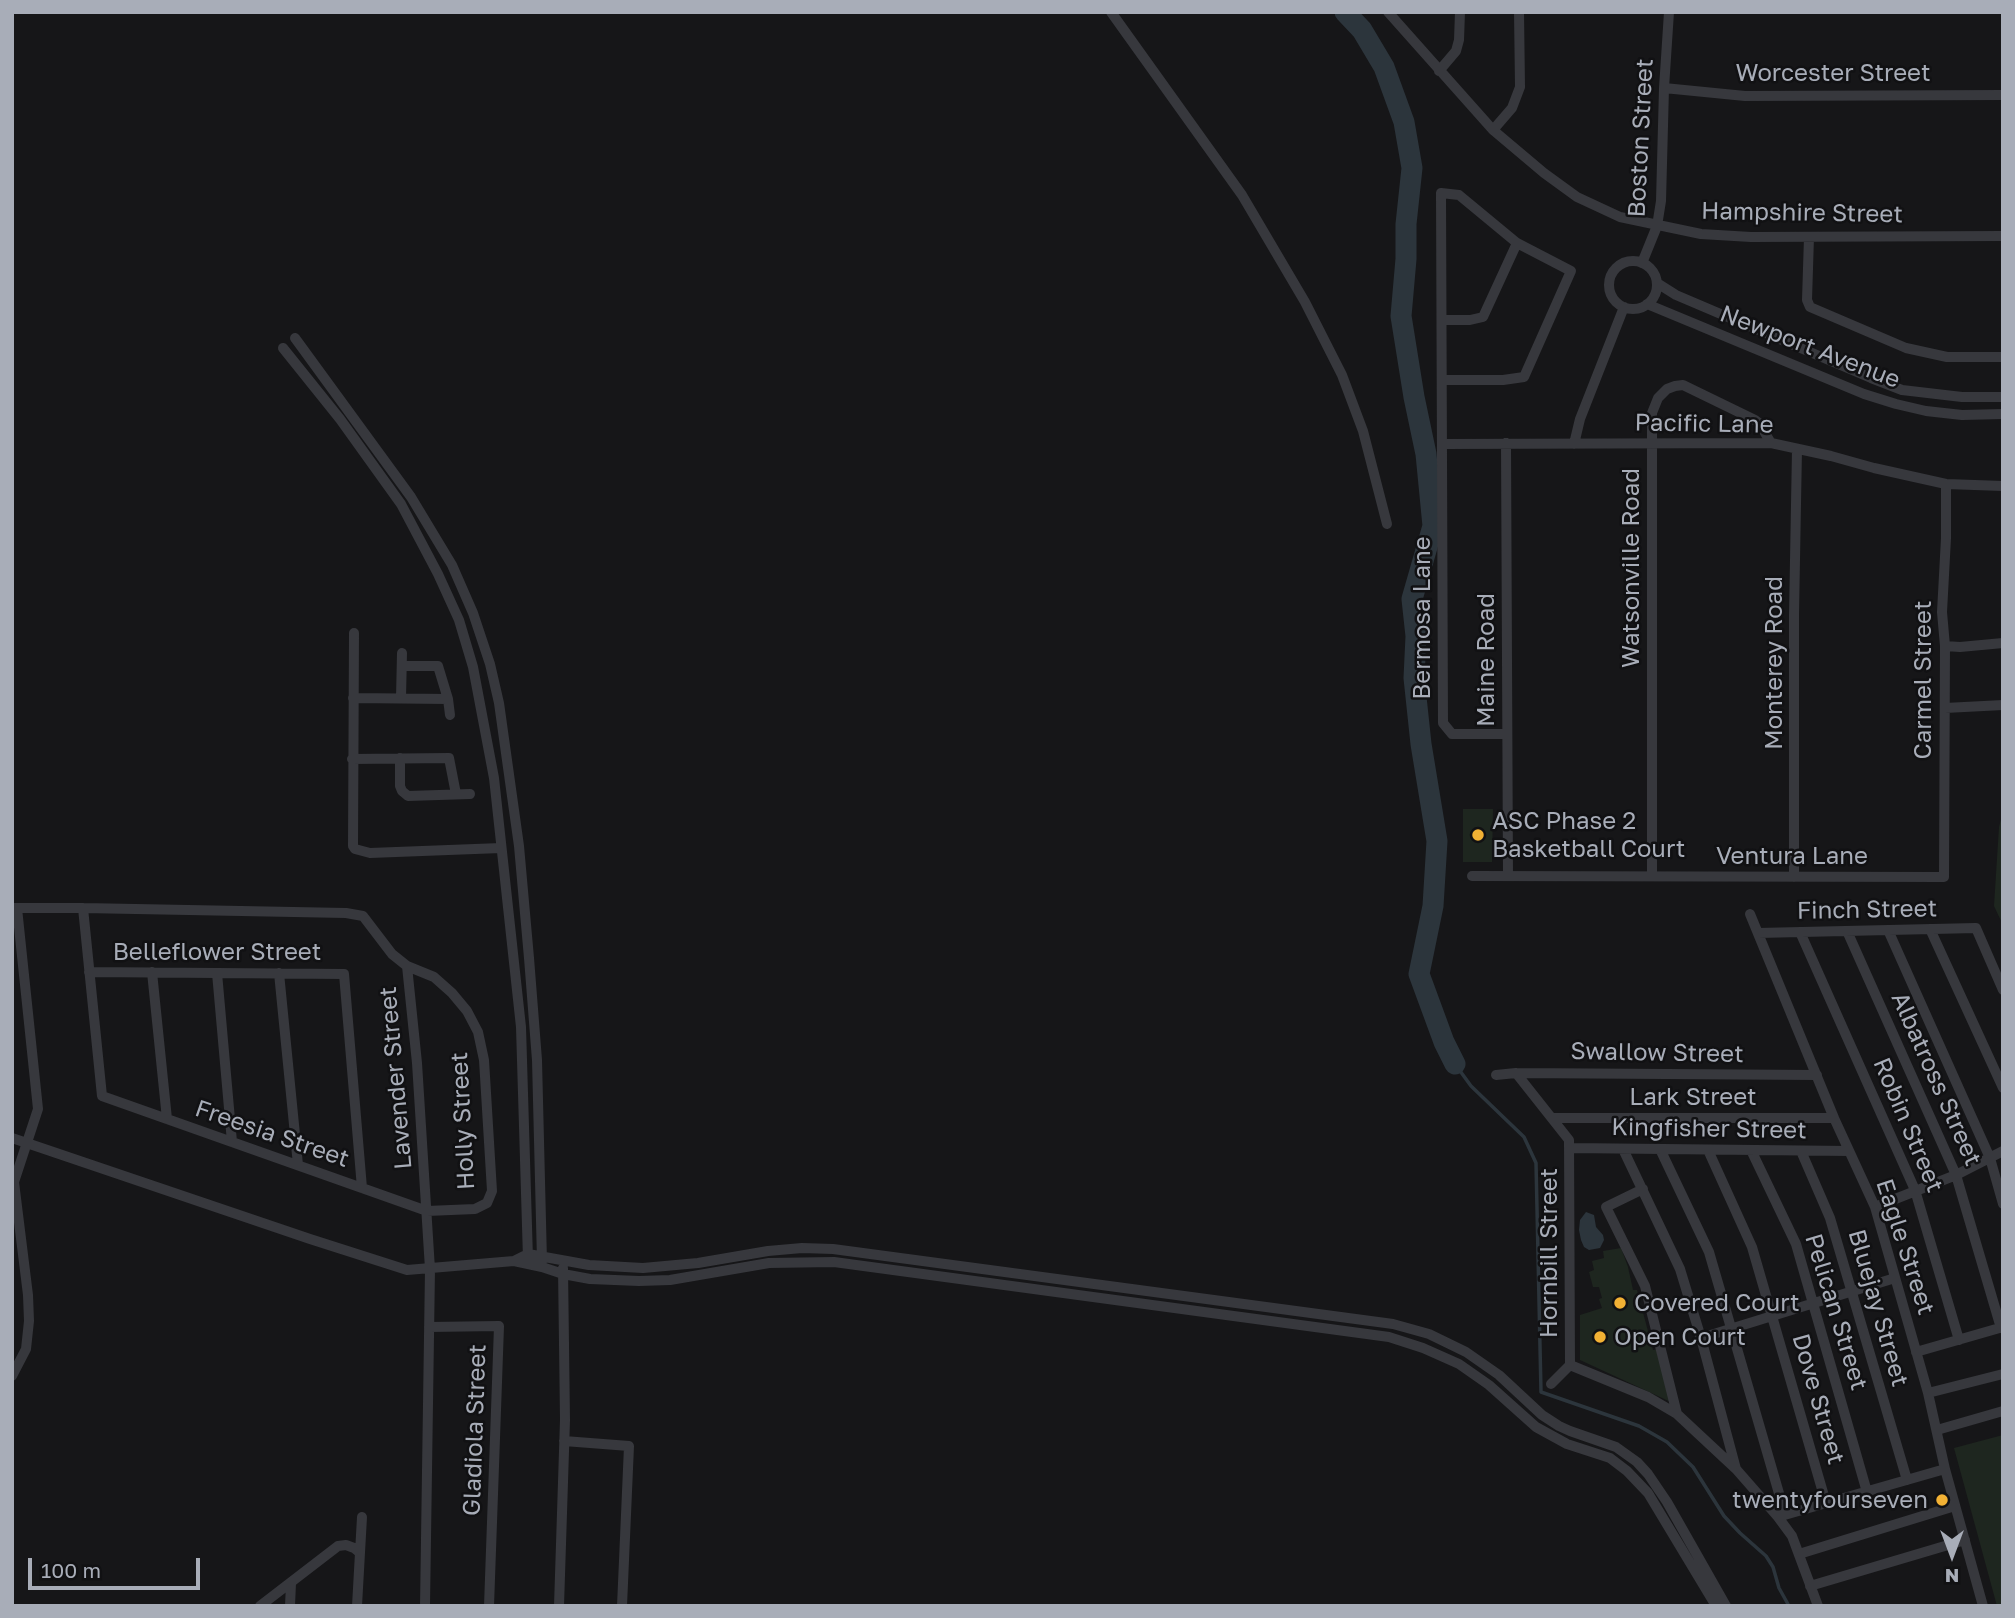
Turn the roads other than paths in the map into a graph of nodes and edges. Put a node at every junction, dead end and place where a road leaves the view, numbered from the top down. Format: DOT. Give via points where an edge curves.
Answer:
graph roads {
  1 [pos="1111,12"];
  2 [pos="1388,12"];
  3 [pos="1460,12"];
  4 [pos="1519,12"];
  5 [pos="1669,12"];
  6 [pos="1439,71"];
  7 [pos="1664,88"];
  8 [pos="2003,95"];
  9 [pos="1493,130"];
  10 [pos="1657,226"];
  11 [pos="2003,236"];
  12 [pos="1809,237"];
  13 [pos="1517,243"];
  14 [pos="1642,263"];
  15 [pos="1657,283"];
  16 [pos="1647,304"];
  17 [pos="1623,307"];
  18 [pos="1442,320"];
  19 [pos="296,338"];
  20 [pos="283,348"];
  21 [pos="2003,357"];
  22 [pos="1443,380"];
  23 [pos="2003,397"];
  24 [pos="2003,414"];
  25 [pos="1506,443"];
  26 [pos="1771,443"];
  27 [pos="1443,444"];
  28 [pos="1574,444"];
  29 [pos="1652,445"];
  30 [pos="1797,449"];
  31 [pos="1946,484"];
  32 [pos="2003,486"];
  33 [pos="1387,524"];
  34 [pos="473,613"];
  35 [pos="459,620"];
  36 [pos="354,633"];
  37 [pos="2003,643"];
  38 [pos="1945,646"];
  39 [pos="402,653"];
  40 [pos="402,666"];
  41 [pos="353,698"];
  42 [pos="401,698"];
  43 [pos="448,699"];
  44 [pos="2003,705"];
  45 [pos="1945,708"];
  46 [pos="450,715"];
  47 [pos="1507,734"];
  48 [pos="400,758"];
  49 [pos="352,759"];
  50 [pos="456,794"];
  51 [pos="470,794"];
  52 [pos="501,848"];
  53 [pos="1472,876"];
  54 [pos="1508,876"];
  55 [pos="1652,876"];
  56 [pos="1794,877"];
  57 [pos="1944,877"];
  58 [pos="15,908"];
  59 [pos="83,908"];
  60 [pos="1750,914"];
  61 [pos="1930,929"];
  62 [pos="1888,930"];
  63 [pos="1847,931"];
  64 [pos="1800,932"];
  65 [pos="1758,933"];
  66 [pos="407,966"];
  67 [pos="89,972"];
  68 [pos="152,972"];
  69 [pos="217,973"];
  70 [pos="279,973"];
  71 [pos="2003,990"];
  72 [pos="1516,1073"];
  73 [pos="1496,1075"];
  74 [pos="1817,1075"];
  75 [pos="2003,1088"];
  76 [pos="1552,1118"];
  77 [pos="1835,1118"];
  78 [pos="167,1119"];
  79 [pos="12,1138"];
  80 [pos="232,1142"];
  81 [pos="27,1143"];
  82 [pos="1570,1148"];
  83 [pos="1623,1149"];
  84 [pos="1660,1149"];
  85 [pos="1708,1150"];
  86 [pos="1751,1150"];
  87 [pos="1801,1151"];
  88 [pos="1849,1151"];
  89 [pos="2003,1151"];
  90 [pos="1990,1157"];
  91 [pos="298,1165"];
  92 [pos="1956,1175"];
  93 [pos="362,1188"];
  94 [pos="1643,1189"];
  95 [pos="1915,1190"];
  96 [pos="2003,1204"];
  97 [pos="1875,1208"];
  98 [pos="427,1211"];
  99 [pos="528,1260"];
  100 [pos="542,1261"];
  101 [pos="563,1262"];
  102 [pos="430,1269"];
  103 [pos="562,1274"];
  104 [pos="1895,1278"];
  105 [pos="1852,1291"];
  106 [pos="1814,1303"];
  107 [pos="1773,1315"];
  108 [pos="429,1327"];
  109 [pos="2002,1328"];
  110 [pos="1732,1329"];
  111 [pos="1701,1338"];
  112 [pos="1959,1340"];
  113 [pos="1916,1352"];
  114 [pos="1570,1365"];
  115 [pos="2003,1374"];
  116 [pos="12,1376"];
  117 [pos="1550,1384"];
  118 [pos="1928,1393"];
  119 [pos="2003,1411"];
  120 [pos="1677,1414"];
  121 [pos="1937,1430"];
  122 [pos="564,1441"];
  123 [pos="1736,1469"];
  124 [pos="1945,1469"];
  125 [pos="1907,1480"];
  126 [pos="1867,1492"];
  127 [pos="1826,1503"];
  128 [pos="1955,1506"];
  129 [pos="1782,1515"];
  130 [pos="362,1517"];
  131 [pos="1965,1540"];
  132 [pos="360,1553"];
  133 [pos="1798,1554"];
  134 [pos="291,1583"];
  135 [pos="1810,1586"];
  136 [pos="260,1606"];
  137 [pos="290,1606"];
  138 [pos="357,1606"];
  139 [pos="425,1606"];
  140 [pos="489,1606"];
  141 [pos="559,1606"];
  142 [pos="622,1606"];
  143 [pos="1716,1606"];
  144 [pos="1726,1606"];
  145 [pos="1818,1606"];
  146 [pos="1983,1606"];
  1 -- 33 [label="street" via="1242,195 1304,302 1342,375 1363,431"];
  2 -- 6 [label="street, Hampshire Street"];
  3 -- 6 [label="street" via="1460,40"];
  4 -- 9 [label="street" via="1520,87 1512,108"];
  5 -- 7 [label="street, Boston Street"];
  6 -- 9 [label="street, Hampshire Street"];
  7 -- 8 [label="street, Worcester Street" via="1745,96"];
  7 -- 10 [label="street, Boston Street"];
  9 -- 10 [label="street, Hampshire Street" via="1577,197 1620,217"];
  10 -- 12 [label="street, Hampshire Street" via="1701,234"];
  10 -- 14 [label="street, Boston Street"];
  11 -- 12 [label="street, Hampshire Street"];
  12 -- 21 [label="street" via="1810,307 1906,348 1947,357"];
  13 -- 18 [label="street" via="1483,317"];
  13 -- 18 [label="street" via="1459,195 1441,193"];
  13 -- 22 [label="street" via="1571,271 1524,377"];
  14 -- 15 [label="street" via="1653,271"];
  14 -- 17 [label="street" via="1619,266 1610,280 1612,296"];
  15 -- 16 [label="street"];
  15 -- 23 [label="street, Newport Avenue" via="1902,390"];
  16 -- 17 [label="street" via="1636,309"];
  16 -- 24 [label="street, Newport Avenue" via="1864,394 1926,411"];
  17 -- 28 [label="street"];
  18 -- 22 [label="street"];
  19 -- 34 [label="street" via="411,497 452,565"];
  20 -- 35 [label="street" via="401,504"];
  22 -- 27 [label="street"];
  25 -- 27 [label="street, Pacific Lane"];
  25 -- 28 [label="street, Pacific Lane"];
  25 -- 47 [label="street, Maine Road"];
  26 -- 29 [label="street, Pacific Lane"];
  26 -- 29 [label="street, Watsonville Road" via="1755,420 1684,385 1667,389 1658,398"];
  26 -- 30 [label="street, Pacific Lane"];
  27 -- 47 [label="street, Bermosa Lane" via="1443,723 1452,734"];
  28 -- 29 [label="street, Pacific Lane"];
  29 -- 55 [label="street, Watsonville Road"];
  30 -- 31 [label="street, Pacific Lane"];
  30 -- 56 [label="street, Monterey Road"];
  31 -- 32 [label="street, Pacific Lane"];
  31 -- 38 [label="street, Carmel Street"];
  34 -- 35 [label="street"];
  34 -- 100 [label="street" via="499,703 519,846 537,1059"];
  35 -- 52 [label="street" via="482,707"];
  36 -- 41 [label="street"];
  37 -- 38 [label="street"];
  38 -- 45 [label="street, Carmel Street"];
  39 -- 40 [label="street"];
  40 -- 42 [label="street"];
  40 -- 43 [label="street" via="438,666"];
  41 -- 42 [label="street"];
  41 -- 49 [label="street"];
  42 -- 43 [label="street"];
  43 -- 46 [label="street"];
  44 -- 45 [label="street"];
  45 -- 57 [label="street, Carmel Street"];
  47 -- 54 [label="street, Maine Road"];
  48 -- 49 [label="street"];
  48 -- 50 [label="street" via="449,758"];
  48 -- 50 [label="street" via="401,792 408,796"];
  49 -- 52 [label="street" via="355,849 370,853"];
  50 -- 51 [label="street"];
  52 -- 99 [label="street" via="521,1027"];
  53 -- 54 [label="street, Ventura Lane"];
  54 -- 55 [label="street, Ventura Lane"];
  55 -- 56 [label="street, Ventura Lane"];
  56 -- 57 [label="street, Ventura Lane"];
  58 -- 59 [label="street, Lavender Street"];
  58 -- 81 [label="street" via="38,1109"];
  59 -- 66 [label="street, Lavender Street" via="355,913 363,916"];
  59 -- 67 [label="street"];
  60 -- 65 [label="street, Eagle Street"];
  61 -- 62 [label="street, Finch Street"];
  61 -- 71 [label="street, Finch Street" via="1976,928"];
  61 -- 75 [label="street"];
  62 -- 63 [label="street, Finch Street"];
  62 -- 90 [label="street"];
  63 -- 64 [label="street, Finch Street"];
  63 -- 92 [label="street, Albatross Street"];
  64 -- 65 [label="street, Finch Street"];
  64 -- 95 [label="street, Robin Street"];
  65 -- 74 [label="street, Eagle Street"];
  66 -- 98 [label="street, Lavender Street"];
  66 -- 98 [label="street, Holly Street" via="434,977 452,993 478,1032 484,1060 490,1197 475,1209"];
  67 -- 68 [label="street, Belleflower Street"];
  67 -- 78 [label="street, Freesia Street" via="102,1096"];
  68 -- 69 [label="street, Belleflower Street"];
  68 -- 78 [label="street"];
  69 -- 70 [label="street, Belleflower Street"];
  69 -- 80 [label="street"];
  70 -- 91 [label="street"];
  70 -- 93 [label="street, Belleflower Street" via="344,974"];
  72 -- 73 [label="street, Swallow Street"];
  72 -- 74 [label="street, Swallow Street"];
  72 -- 76 [label="street, Hornbill Street"];
  74 -- 77 [label="street, Eagle Street"];
  76 -- 77 [label="street, Lark Street"];
  76 -- 82 [label="street, Hornbill Street" via="1567,1136"];
  77 -- 88 [label="street, Eagle Street"];
  78 -- 80 [label="street, Freesia Street"];
  79 -- 81 [label="street"];
  80 -- 91 [label="street, Freesia Street"];
  81 -- 102 [label="street" via="407,1270"];
  81 -- 116 [label="street" via="14,1182 29,1321 26,1349"];
  82 -- 83 [label="street, Kingfisher Street"];
  82 -- 114 [label="street, Hornbill Street"];
  83 -- 84 [label="street, Kingfisher Street"];
  83 -- 94 [label="street"];
  84 -- 85 [label="street, Kingfisher Street"];
  84 -- 110 [label="street" via="1709,1252"];
  85 -- 86 [label="street, Kingfisher Street"];
  85 -- 107 [label="street, Dove Street" via="1752,1247"];
  86 -- 87 [label="street, Kingfisher Street"];
  86 -- 106 [label="street, Pelican Street" via="1796,1244"];
  87 -- 88 [label="street, Kingfisher Street"];
  87 -- 105 [label="street, Bluejay Street" via="1830,1218"];
  88 -- 97 [label="street, Eagle Street"];
  89 -- 90 [label="street"];
  90 -- 92 [label="street"];
  90 -- 96 [label="street"];
  91 -- 93 [label="street, Freesia Street"];
  92 -- 95 [label="street"];
  92 -- 109 [label="street, Albatross Street"];
  93 -- 98 [label="street, Freesia Street"];
  94 -- 111 [label="street" via="1680,1269"];
  94 -- 120 [label="street" via="1606,1207 1645,1286"];
  95 -- 97 [label="street"];
  95 -- 112 [label="street, Robin Street"];
  97 -- 104 [label="street, Eagle Street"];
  98 -- 102 [label="street, Lavender Street"];
  99 -- 100 [label="street"];
  99 -- 102 [label="street"];
  100 -- 101 [label="street"];
  100 -- 103 [label="street"];
  101 -- 103 [label="street"];
  101 -- 144 [label="street" via="643,1268 768,1251 833,1249 1393,1324 1429,1334 1499,1375 1559,1426 1616,1447 1637,1462 1667,1502"];
  102 -- 108 [label="street, Lavender Street"];
  103 -- 122 [label="street"];
  103 -- 143 [label="street" via="670,1280 769,1263 834,1262 1389,1337 1459,1364 1536,1427 1567,1444 1611,1458 1627,1471 1648,1493"];
  104 -- 105 [label="street"];
  104 -- 113 [label="street, Eagle Street"];
  105 -- 106 [label="street"];
  105 -- 125 [label="street, Bluejay Street"];
  106 -- 107 [label="street"];
  106 -- 126 [label="street, Pelican Street"];
  107 -- 110 [label="street"];
  107 -- 127 [label="street, Dove Street"];
  108 -- 139 [label="street, Lavender Street"];
  108 -- 140 [label="street, Gladiola Street" via="499,1326"];
  109 -- 112 [label="street"];
  110 -- 111 [label="street"];
  110 -- 129 [label="street"];
  111 -- 123 [label="street"];
  112 -- 113 [label="street"];
  113 -- 118 [label="street, Eagle Street"];
  114 -- 117 [label="street"];
  114 -- 120 [label="street, Hornbill Street"];
  115 -- 118 [label="street"];
  118 -- 121 [label="street, Eagle Street"];
  119 -- 121 [label="street"];
  120 -- 123 [label="street, Hornbill Street"];
  121 -- 124 [label="street, Eagle Street"];
  122 -- 141 [label="street"];
  122 -- 142 [label="street" via="629,1446"];
  123 -- 129 [label="street, Hornbill Street"];
  124 -- 125 [label="street"];
  124 -- 128 [label="street, Eagle Street"];
  125 -- 126 [label="street"];
  126 -- 127 [label="street"];
  127 -- 129 [label="street"];
  128 -- 131 [label="street, Eagle Street"];
  128 -- 133 [label="street"];
  129 -- 133 [label="street, Hornbill Street"];
  130 -- 132 [label="street"];
  131 -- 135 [label="street"];
  131 -- 146 [label="street, Eagle Street"];
  132 -- 134 [label="street" via="338,1546"];
  132 -- 138 [label="street"];
  133 -- 135 [label="street, Hornbill Street"];
  134 -- 136 [label="street"];
  134 -- 137 [label="street"];
  135 -- 145 [label="street, Hornbill Street"];
}
